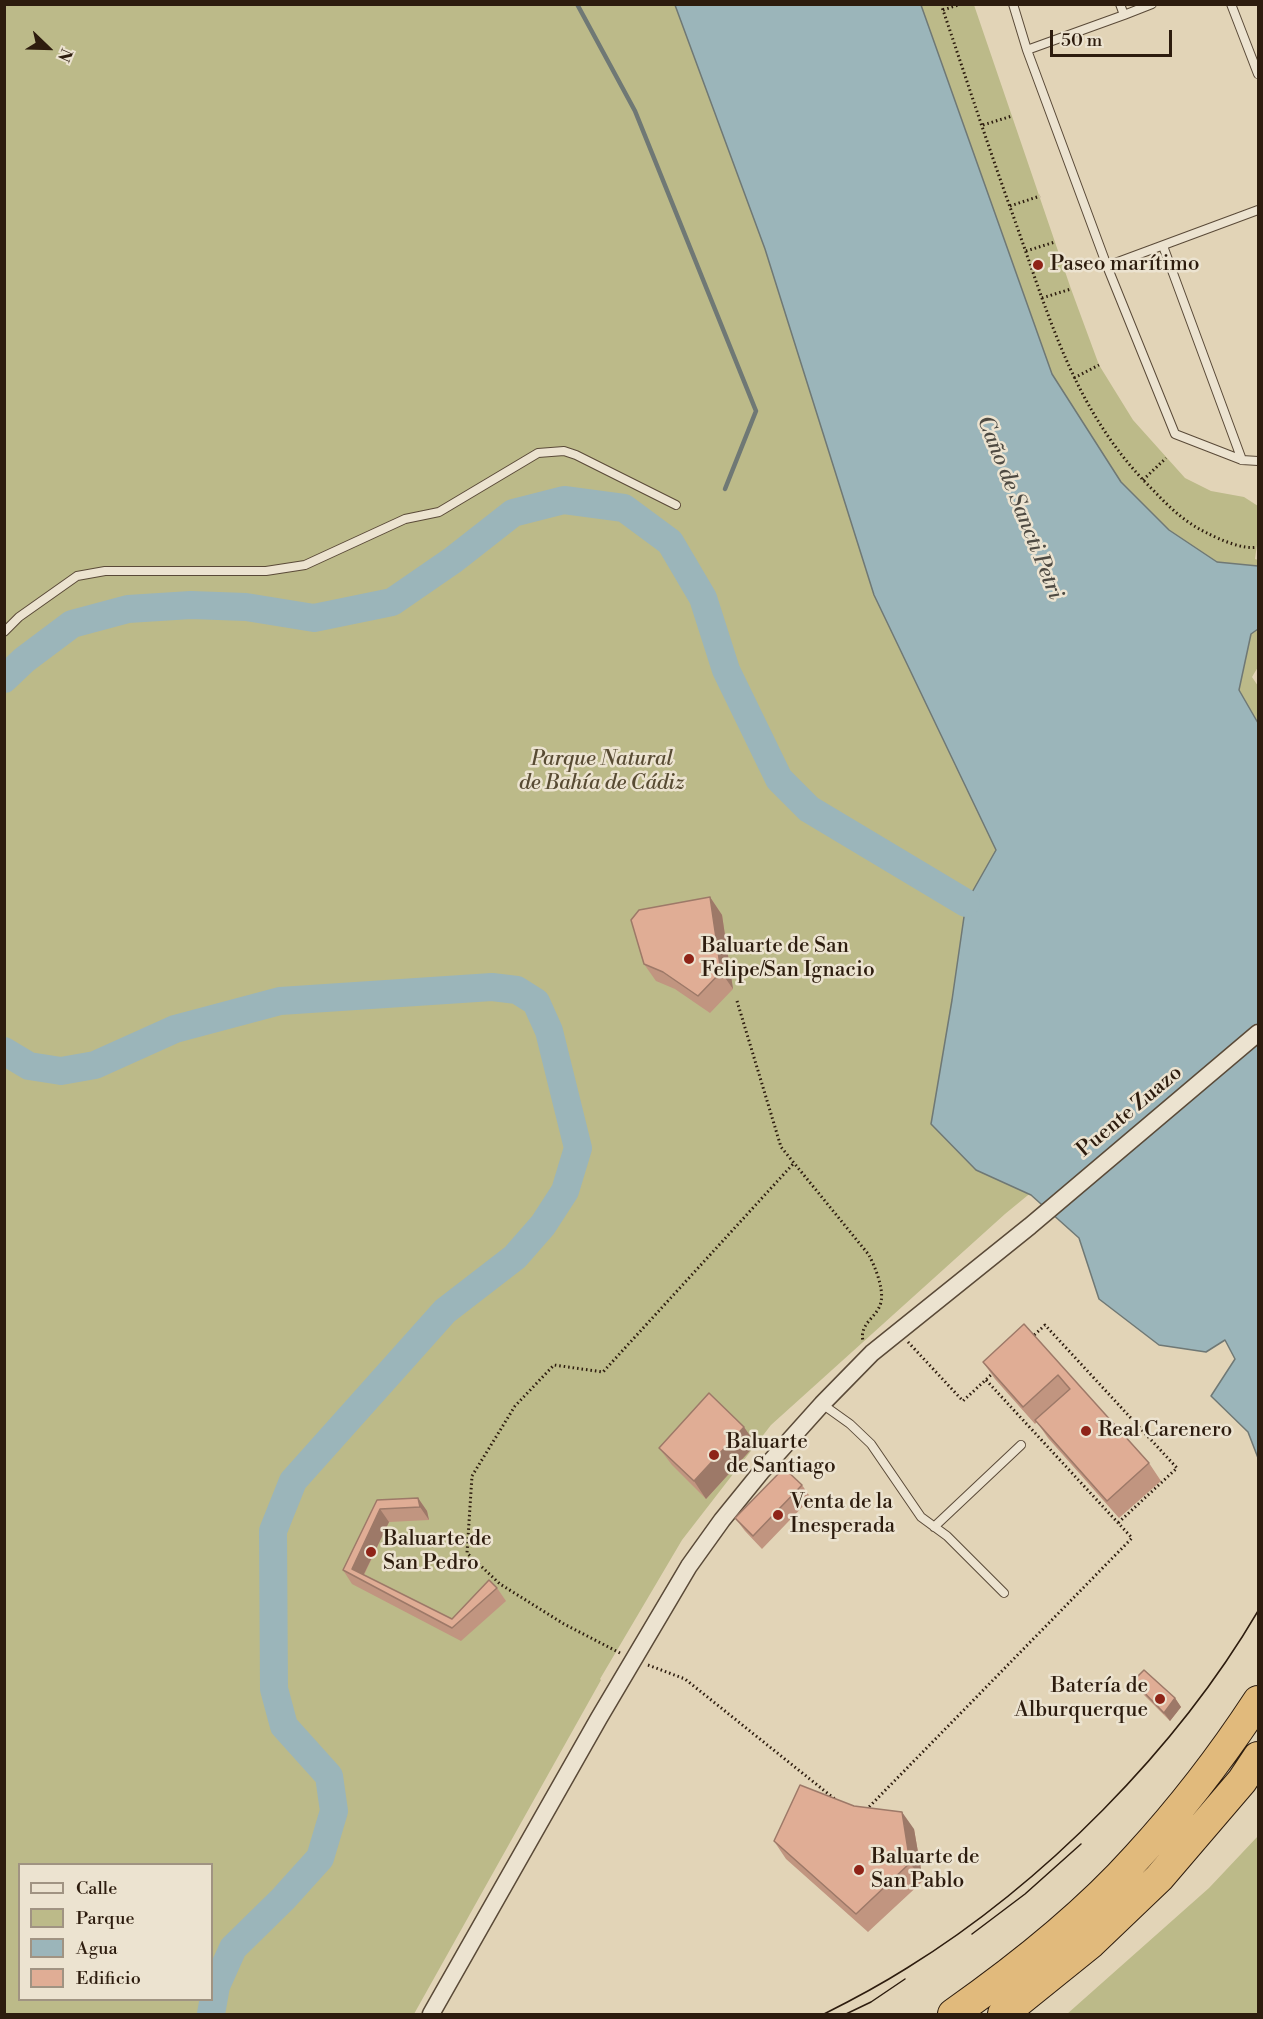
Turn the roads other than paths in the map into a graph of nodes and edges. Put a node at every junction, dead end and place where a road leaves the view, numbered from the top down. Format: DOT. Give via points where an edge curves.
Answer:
graph roads {
  1 [pos="1013,4"];
  2 [pos="1120,4"];
  3 [pos="1152,4"];
  4 [pos="1231,4"];
  5 [pos="1124,15"];
  6 [pos="1027,50"];
  7 [pos="1258,74"];
  8 [pos="1258,210"];
  9 [pos="1163,246"];
  10 [pos="1107,266"];
  11 [pos="1242,460"];
  12 [pos="1258,461"];
  13 [pos="676,505"];
  14 [pos="4,632"];
  15 [pos="1258,1033"];
  16 [pos="822,1404"];
  17 [pos="1021,1444"];
  18 [pos="934,1527"];
  19 [pos="1004,1593"];
  20 [pos="1258,1701"];
  21 [pos="1258,1757"];
  22 [pos="431,2014"];
  23 [pos="953,2014"];
  24 [pos="1003,2014"];
  1 -- 6 [label="lane"];
  2 -- 5 [label="lane"];
  3 -- 5 [label="lane"];
  4 -- 7 [label="lane"];
  5 -- 6 [label="lane"];
  6 -- 10 [label="lane"];
  8 -- 9 [label="lane"];
  9 -- 10 [label="lane"];
  9 -- 11 [label="lane"];
  10 -- 11 [label="lane" via="1175,434"];
  11 -- 12 [label="lane"];
  13 -- 14 [label="lane" via="576,455 551,450 538,453 440,512 405,519 305,565 266,571 105,571 77,576"];
  15 -- 16 [label="street, Puente Zuazo" via="1030,1226 872,1353"];
  16 -- 18 [label="lane" via="871,1444 921,1516"];
  16 -- 22 [label="street, Puente Zuazo" via="761,1472 689,1566"];
  17 -- 18 [label="lane"];
  18 -- 19 [label="lane"];
  20 -- 23 [label="highway" via="1219,1759 1137,1858 1072,1920"];
  21 -- 24 [label="highway" via="1159,1878 1091,1944"];
}
